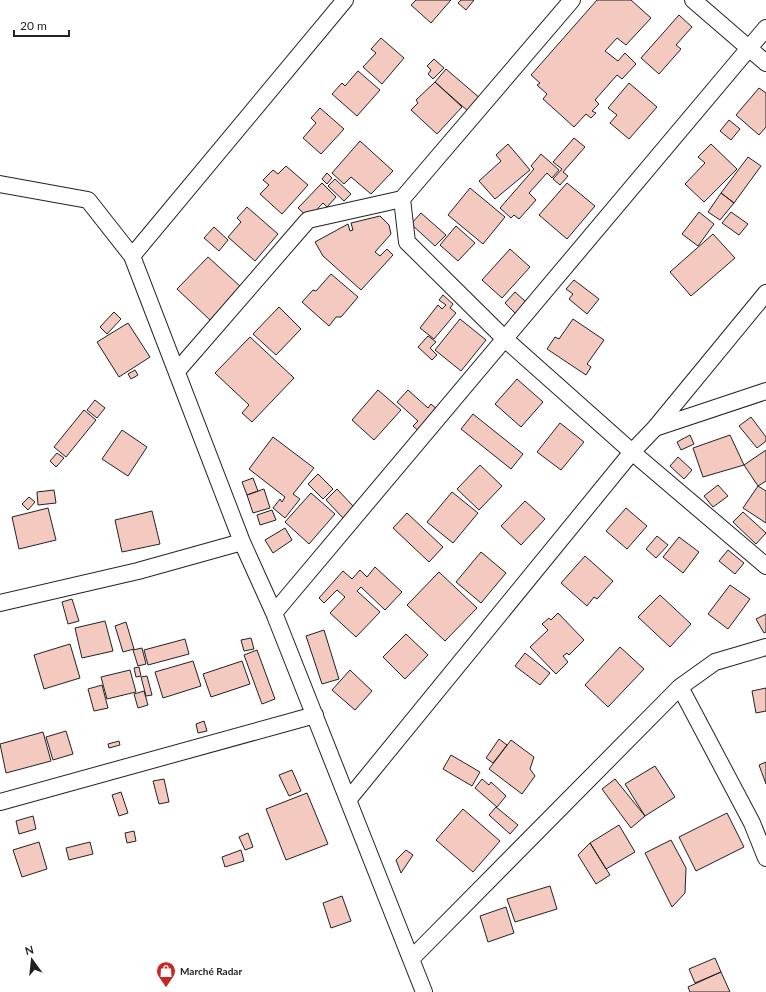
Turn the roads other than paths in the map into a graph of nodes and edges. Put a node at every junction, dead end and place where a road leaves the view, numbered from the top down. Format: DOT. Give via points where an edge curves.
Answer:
graph roads {
  1 [pos="345,0"];
  2 [pos="572,0"];
  3 [pos="693,0"];
  4 [pos="766,28"];
  5 [pos="749,48"];
  6 [pos="766,63"];
  7 [pos="0,184"];
  8 [pos="402,199"];
  9 [pos="132,256"];
  10 [pos="766,293"];
  11 [pos="505,340"];
  12 [pos="177,371"];
  13 [pos="766,391"];
  14 [pos="655,428"];
  15 [pos="632,452"];
  16 [pos="242,542"];
  17 [pos="766,566"];
  18 [pos="0,603"];
  19 [pos="274,614"];
  20 [pos="766,647"];
  21 [pos="680,687"];
  22 [pos="314,715"];
  23 [pos="348,800"];
  24 [pos="0,802"];
  25 [pos="759,821"];
  26 [pos="766,858"];
  27 [pos="411,959"];
  28 [pos="424,992"];
  1 -- 9 [label="street"];
  2 -- 8 [label="street"];
  3 -- 5 [label="street"];
  4 -- 5 [label="street"];
  5 -- 6 [label="street"];
  5 -- 11 [label="street"];
  7 -- 9 [label="street" via="88,200"];
  8 -- 11 [label="street" via="407,242"];
  8 -- 12 [label="street" via="308,220"];
  9 -- 12 [label="street"];
  10 -- 14 [label="street"];
  11 -- 15 [label="street"];
  11 -- 19 [label="street"];
  12 -- 16 [label="street"];
  13 -- 14 [label="street"];
  14 -- 15 [label="street"];
  15 -- 17 [label="street"];
  15 -- 23 [label="street"];
  16 -- 18 [label="street" via="138,571"];
  16 -- 19 [label="street"];
  19 -- 22 [label="street"];
  20 -- 21 [label="street" via="715,662"];
  21 -- 25 [label="street"];
  21 -- 27 [label="street"];
  22 -- 23 [label="street"];
  22 -- 24 [label="street"];
  23 -- 27 [label="street"];
  25 -- 26 [label="street"];
  27 -- 28 [label="street"];
}
